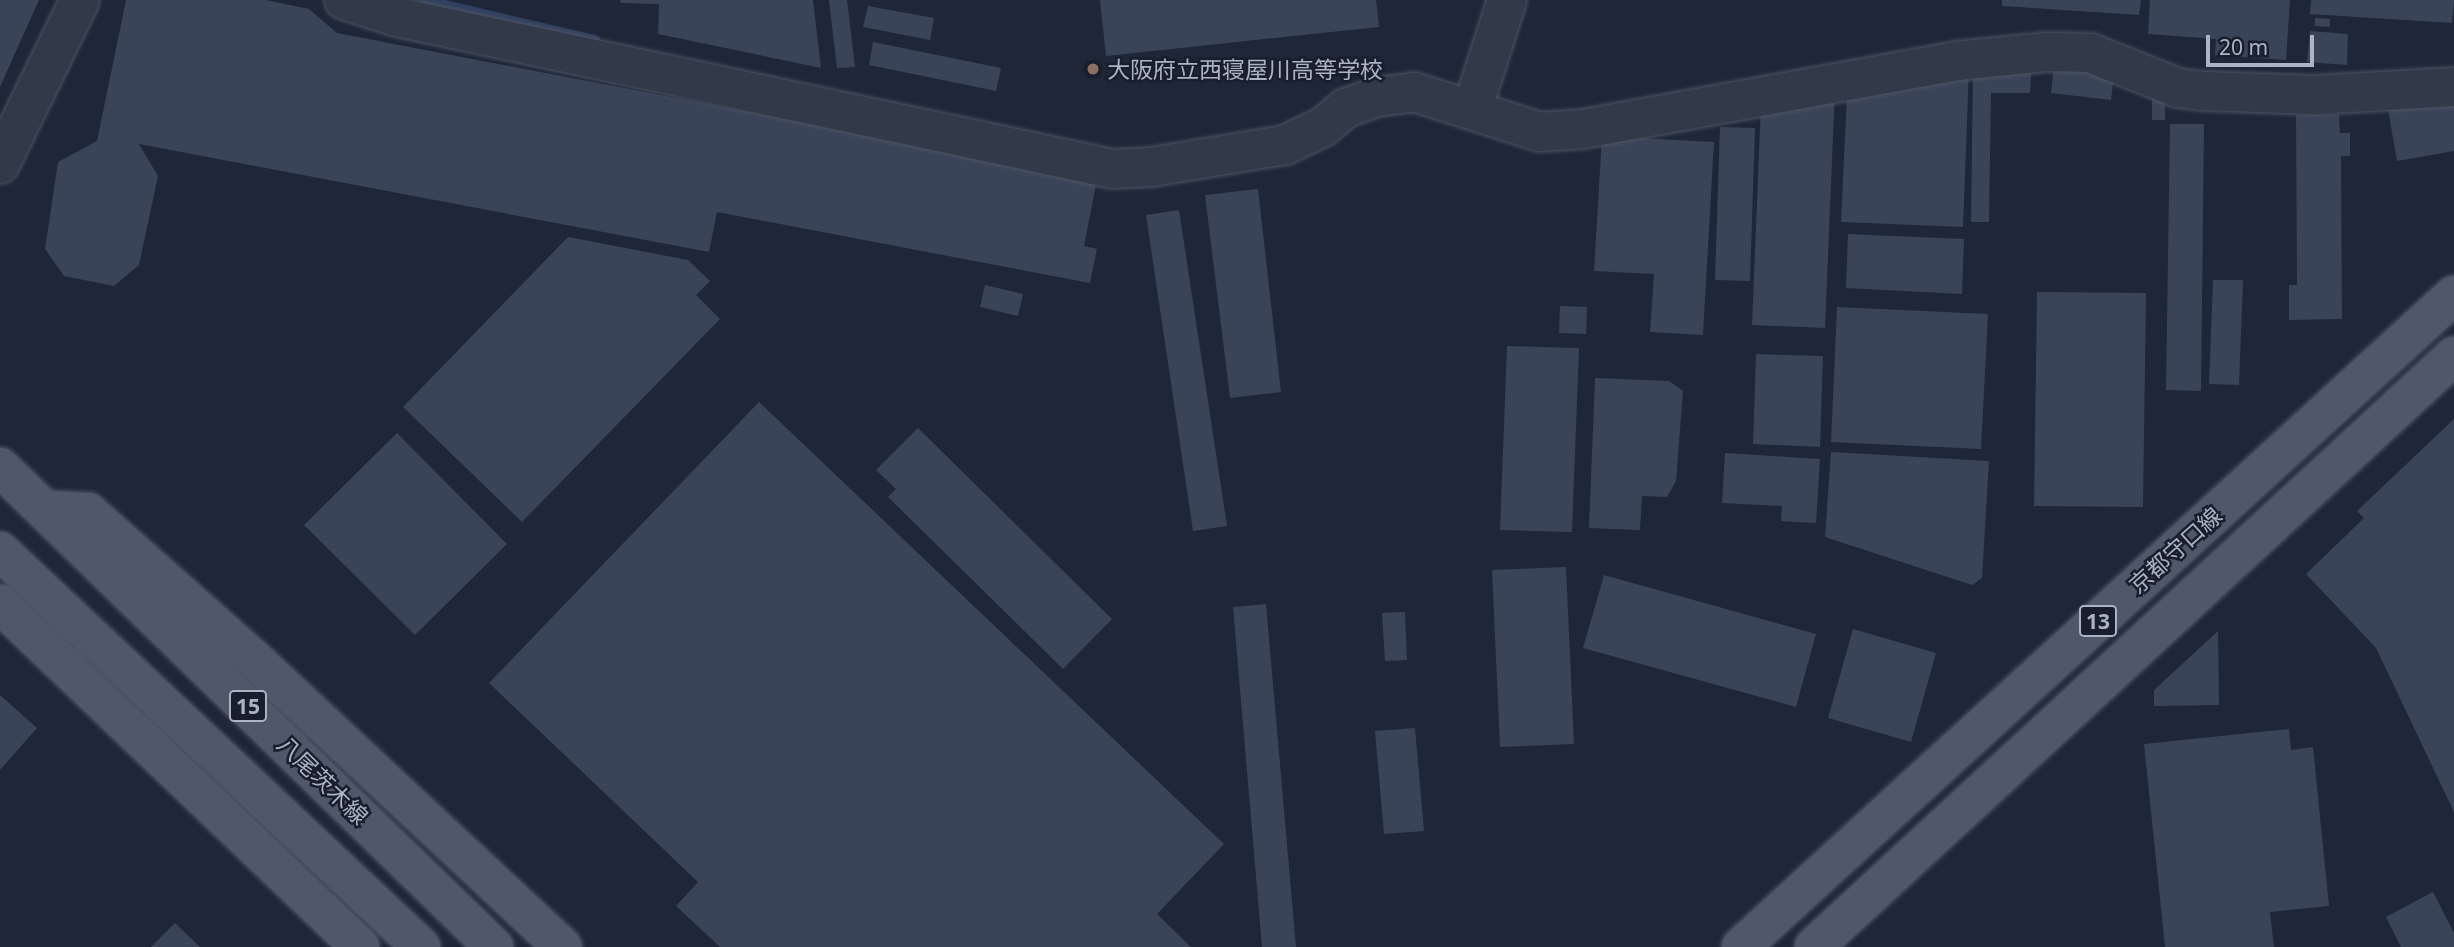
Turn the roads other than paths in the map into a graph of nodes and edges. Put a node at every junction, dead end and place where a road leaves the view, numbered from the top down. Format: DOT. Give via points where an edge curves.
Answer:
graph roads {
  1 [pos="80,0"];
  2 [pos="344,0"];
  3 [pos="1507,0"];
  4 [pos="2454,87"];
  5 [pos="1476,99"];
  6 [pos="0,164"];
  7 [pos="2454,295"];
  8 [pos="2454,356"];
  9 [pos="0,467"];
  10 [pos="47,510"];
  11 [pos="0,551"];
  12 [pos="0,604"];
  13 [pos="360,947"];
  14 [pos="421,947"];
  15 [pos="494,947"];
  16 [pos="562,947"];
  17 [pos="1741,947"];
  18 [pos="1814,947"];
  1 -- 6 [label="street"];
  2 -- 5 [label="street" via="397,17 1113,169 1284,145 1322,127 1346,108 1376,97 1414,92"];
  3 -- 5 [label="street"];
  4 -- 5 [label="street" via="2314,95 2204,91 2178,88 2090,53 2046,52 1956,61 1583,129 1540,132"];
  7 -- 17 [label="main road, 京都守口線 / 13"];
  8 -- 18 [label="main road, 京都守口線 / 13"];
  9 -- 10 [label="main road, 八尾茨木線 / 15"];
  10 -- 15 [label="main road, 八尾茨木線 / 15"];
  10 -- 16 [label="main road, 15" via="88,512 259,664"];
  11 -- 14 [label="main road, 15"];
  12 -- 13 [label="main road"];
}
